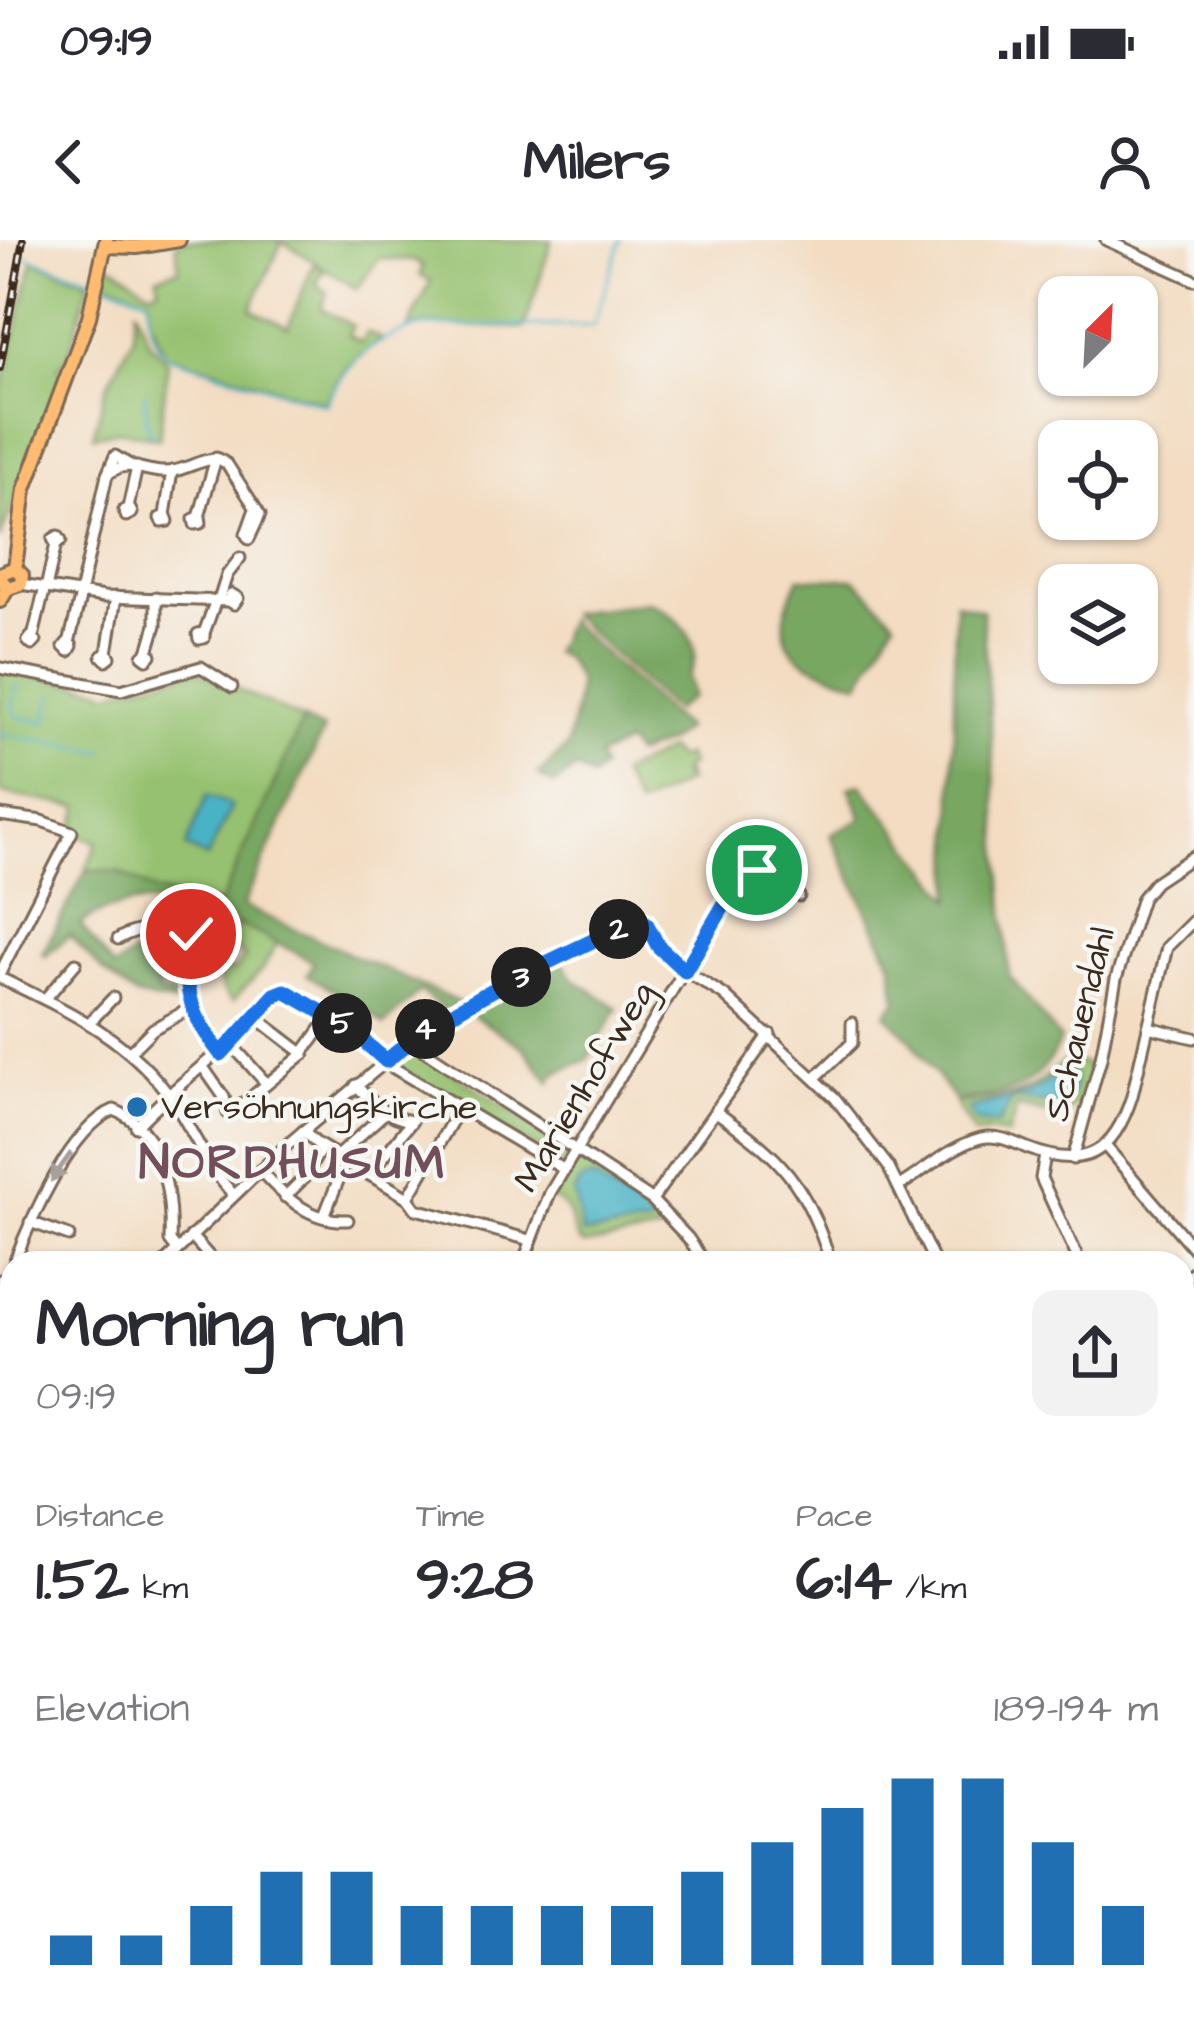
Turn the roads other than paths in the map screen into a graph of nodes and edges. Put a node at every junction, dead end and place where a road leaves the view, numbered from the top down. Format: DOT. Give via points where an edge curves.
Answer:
graph roads {
  1 [pos="179,240"];
  2 [pos="1106,240"];
  3 [pos="106,243"];
  4 [pos="1194,280"];
  5 [pos="216,458"];
  6 [pos="133,466"];
  7 [pos="172,471"];
  8 [pos="128,508"];
  9 [pos="255,509"];
  10 [pos="165,515"];
  11 [pos="199,517"];
  12 [pos="56,544"];
  13 [pos="240,558"];
  14 [pos="13,584"];
  15 [pos="44,587"];
  16 [pos="80,594"];
  17 [pos="156,597"];
  18 [pos="116,598"];
  19 [pos="221,600"];
  20 [pos="203,633"];
  21 [pos="33,637"];
  22 [pos="69,643"];
  23 [pos="148,652"];
  24 [pos="107,653"];
  25 [pos="0,668"];
  26 [pos="232,687"];
  27 [pos="0,815"];
  28 [pos="1194,856"];
  29 [pos="799,896"];
  30 [pos="1192,926"];
  31 [pos="119,937"];
  32 [pos="190,937"];
  33 [pos="221,941"];
  34 [pos="76,963"];
  35 [pos="685,971"];
  36 [pos="0,975"];
  37 [pos="113,998"];
  38 [pos="45,999"];
  39 [pos="190,1008"];
  40 [pos="330,1016"];
  41 [pos="257,1018"];
  42 [pos="90,1022"];
  43 [pos="853,1023"];
  44 [pos="1148,1027"];
  45 [pos="770,1034"];
  46 [pos="1194,1037"];
  47 [pos="410,1041"];
  48 [pos="232,1044"];
  49 [pos="130,1052"];
  50 [pos="221,1054"];
  51 [pos="304,1054"];
  52 [pos="386,1061"];
  53 [pos="203,1067"];
  54 [pos="816,1077"];
  55 [pos="266,1083"];
  56 [pos="356,1085"];
  57 [pos="168,1094"];
  58 [pos="460,1107"];
  59 [pos="715,1111"];
  60 [pos="386,1112"];
  61 [pos="136,1126"];
  62 [pos="303,1131"];
  63 [pos="322,1147"];
  64 [pos="1106,1148"];
  65 [pos="577,1150"];
  66 [pos="1046,1155"];
  67 [pos="341,1158"];
  68 [pos="1073,1159"];
  69 [pos="260,1170"];
  70 [pos="565,1170"];
  71 [pos="369,1175"];
  72 [pos="899,1186"];
  73 [pos="234,1196"];
  74 [pos="285,1197"];
  75 [pos="407,1198"];
  76 [pos="652,1200"];
  77 [pos="323,1216"];
  78 [pos="30,1222"];
  79 [pos="347,1222"];
  80 [pos="69,1236"];
  81 [pos="191,1236"];
  82 [pos="530,1240"];
  83 [pos="1194,1249"];
  84 [pos="177,1250"];
  85 [pos="19,1251"];
  86 [pos="204,1251"];
  87 [pos="527,1251"];
  88 [pos="697,1251"];
  89 [pos="827,1251"];
  90 [pos="929,1251"];
  91 [pos="1074,1251"];
  1 -- 3 [label="main road"];
  2 -- 4 [label="street"];
  3 -- 14 [label="main road" via="86,326 25,489"];
  5 -- 7 [label="street"];
  5 -- 9 [label="street"];
  5 -- 11 [label="street"];
  6 -- 7 [label="street"];
  6 -- 8 [label="street"];
  6 -- 16 [label="street" via="106,475"];
  7 -- 10 [label="street"];
  12 -- 15 [label="street"];
  13 -- 19 [label="street"];
  14 -- 15 [label="street"];
  15 -- 16 [label="street"];
  15 -- 21 [label="street"];
  16 -- 18 [label="street"];
  16 -- 22 [label="street"];
  17 -- 18 [label="street"];
  17 -- 19 [label="street"];
  17 -- 23 [label="street"];
  18 -- 24 [label="street"];
  19 -- 20 [label="street"];
  25 -- 26 [label="street" via="121,690 201,667"];
  27 -- 36 [label="street" via="72,832"];
  28 -- 68 [label="street, Schauendahl" via="1142,898"];
  29 -- 35 [label="street, Marienhofweg" via="768,872 750,872"];
  30 -- 44 [label="street" via="1167,947"];
  31 -- 32 [label="street" via="171,928"];
  32 -- 33 [label="street"];
  32 -- 39 [label="street"];
  34 -- 38 [label="street"];
  35 -- 45 [label="street"];
  35 -- 47 [label="street" via="640,920 462,1005"];
  35 -- 65 [label="street, Marienhofweg"];
  36 -- 38 [label="street"];
  37 -- 42 [label="street"];
  38 -- 42 [label="street"];
  39 -- 49 [label="street"];
  39 -- 50 [label="street"];
  40 -- 41 [label="street" via="282,991"];
  40 -- 51 [label="street"];
  40 -- 52 [label="street"];
  41 -- 48 [label="street"];
  41 -- 51 [label="street"];
  42 -- 49 [label="street"];
  43 -- 54 [label="street" via="851,1043"];
  44 -- 46 [label="street"];
  44 -- 64 [label="street" via="1125,1119"];
  45 -- 54 [label="street"];
  45 -- 59 [label="street"];
  47 -- 52 [label="street"];
  47 -- 65 [label="street"];
  48 -- 50 [label="street"];
  48 -- 55 [label="street"];
  49 -- 57 [label="street"];
  50 -- 53 [label="street"];
  51 -- 55 [label="street"];
  52 -- 56 [label="street"];
  52 -- 58 [label="street"];
  53 -- 55 [label="street" via="230,1114"];
  53 -- 57 [label="street"];
  54 -- 72 [label="street"];
  56 -- 60 [label="street"];
  56 -- 62 [label="street"];
  57 -- 61 [label="street"];
  57 -- 73 [label="street"];
  58 -- 70 [label="street"];
  58 -- 75 [label="street"];
  59 -- 76 [label="street"];
  59 -- 89 [label="street" via="786,1167"];
  60 -- 67 [label="street"];
  60 -- 71 [label="street" via="412,1121"];
  61 -- 78 [label="street, one-way" via="120,1111 106,1112 59,1169"];
  61 -- 84 [label="street" via="165,1178"];
  62 -- 63 [label="street"];
  62 -- 69 [label="street"];
  63 -- 67 [label="street"];
  63 -- 74 [label="street"];
  64 -- 68 [label="street"];
  64 -- 83 [label="street"];
  65 -- 70 [label="street, Marienhofweg"];
  65 -- 76 [label="street"];
  66 -- 68 [label="street"];
  66 -- 72 [label="street" via="980,1138"];
  66 -- 91 [label="street" via="1041,1178"];
  67 -- 71 [label="street"];
  67 -- 77 [label="street"];
  69 -- 73 [label="street"];
  69 -- 74 [label="street"];
  70 -- 82 [label="street, Marienhofweg"];
  71 -- 75 [label="street"];
  72 -- 90 [label="street"];
  73 -- 81 [label="street"];
  74 -- 77 [label="street"];
  75 -- 82 [label="street" via="420,1211"];
  76 -- 88 [label="street"];
  77 -- 79 [label="street"];
  78 -- 80 [label="street"];
  78 -- 85 [label="street"];
  81 -- 84 [label="street"];
  81 -- 86 [label="street"];
  82 -- 87 [label="street, Marienhofweg"];
}
